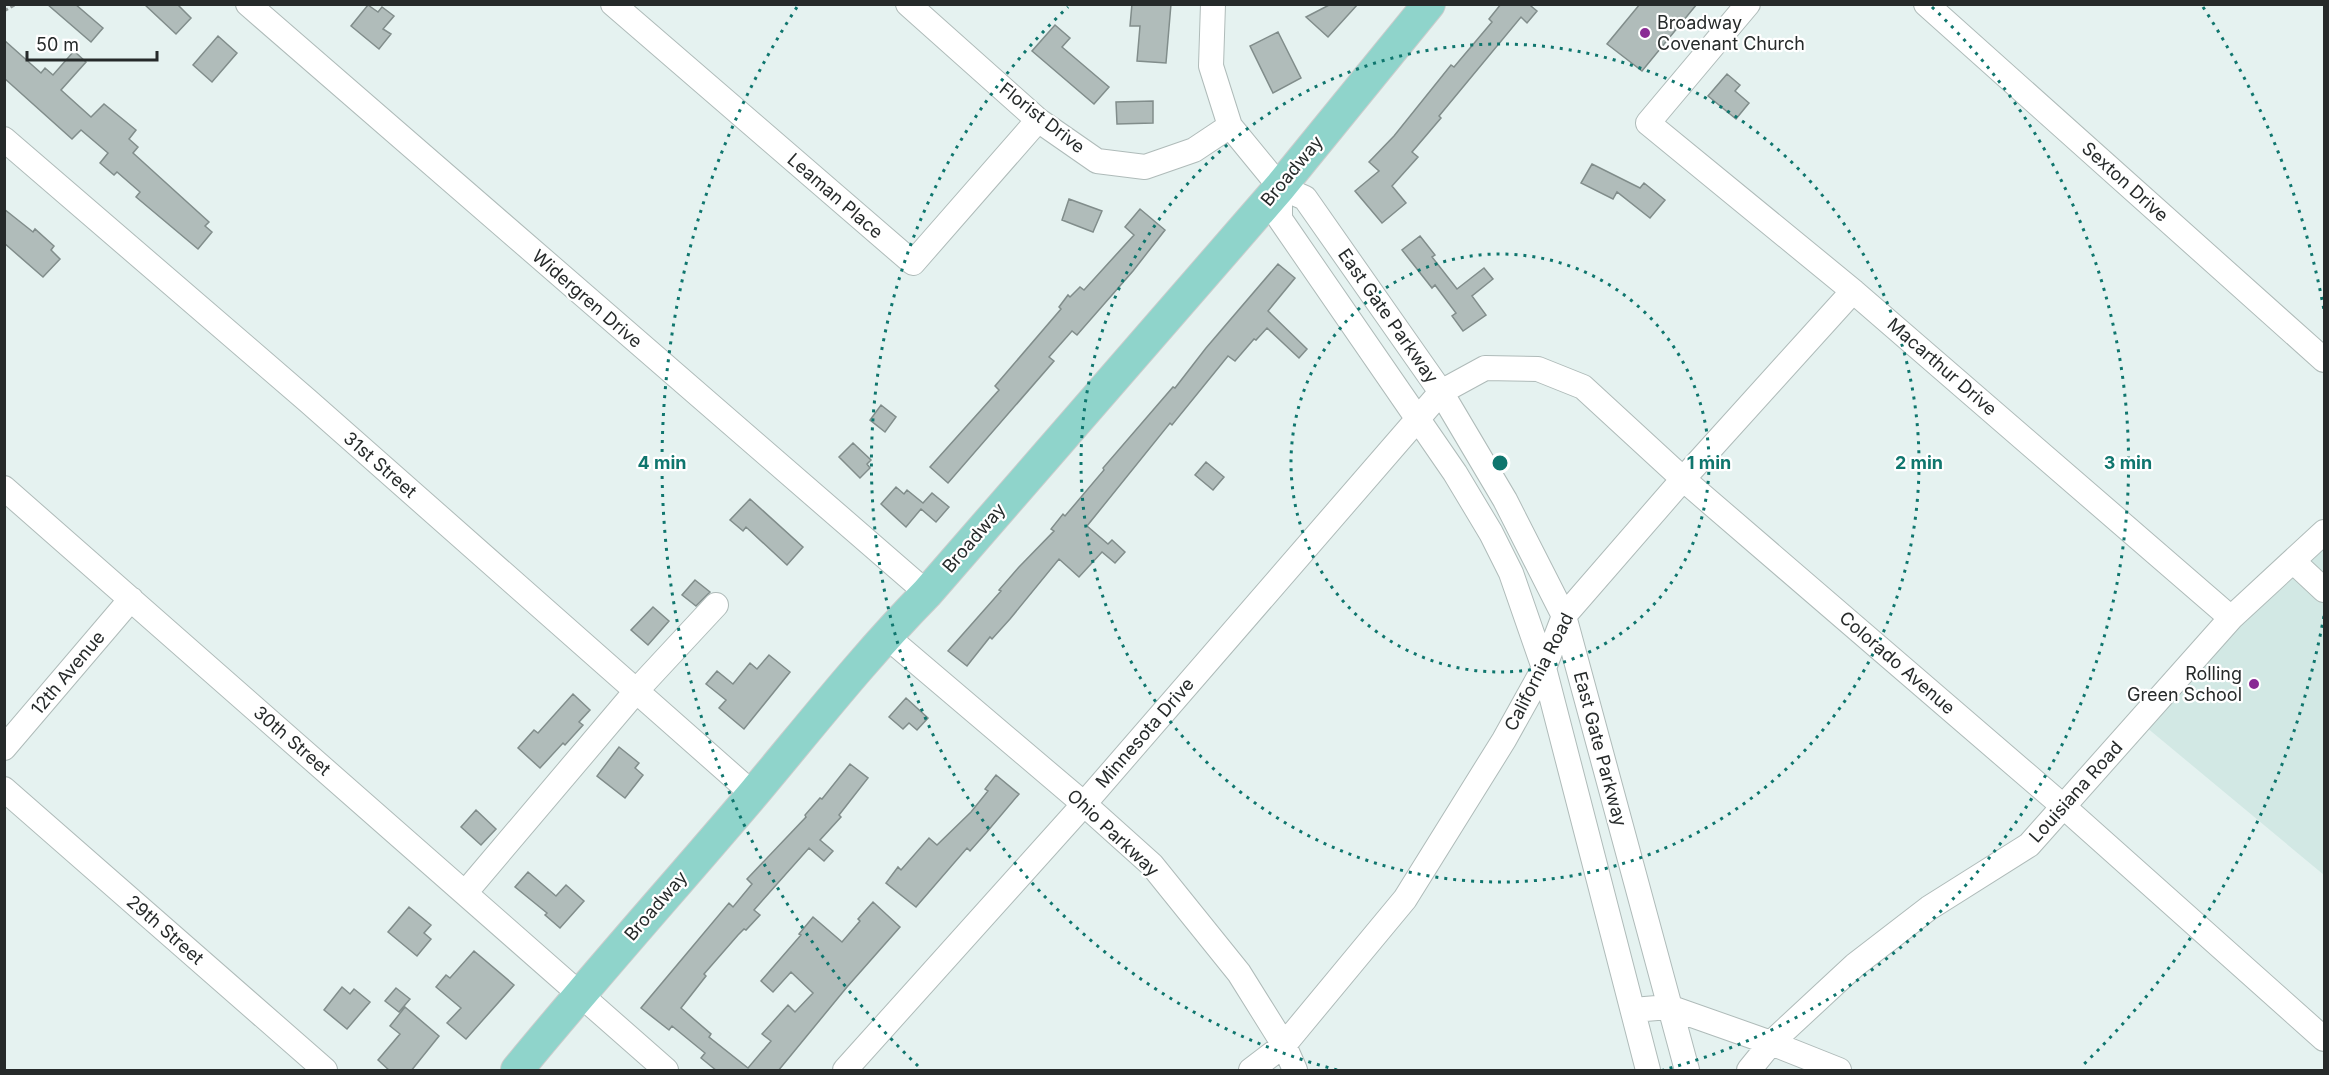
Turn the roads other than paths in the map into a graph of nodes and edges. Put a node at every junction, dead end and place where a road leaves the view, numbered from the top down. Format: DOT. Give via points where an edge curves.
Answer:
graph roads {
  1 [pos="248,4"];
  2 [pos="613,4"];
  3 [pos="908,4"];
  4 [pos="1213,4"];
  5 [pos="1430,4"];
  6 [pos="1748,4"];
  7 [pos="1926,4"];
  8 [pos="1038,120"];
  9 [pos="1230,126"];
  10 [pos="4,139"];
  11 [pos="1280,187"];
  12 [pos="1853,291"];
  13 [pos="2325,360"];
  14 [pos="1441,392"];
  15 [pos="1418,419"];
  16 [pos="1683,479"];
  17 [pos="4,489"];
  18 [pos="2325,532"];
  19 [pos="2294,562"];
  20 [pos="2325,590"];
  21 [pos="927,593"];
  22 [pos="131,599"];
  23 [pos="716,605"];
  24 [pos="1564,616"];
  25 [pos="2231,618"];
  26 [pos="885,635"];
  27 [pos="1544,668"];
  28 [pos="637,690"];
  29 [pos="4,748"];
  30 [pos="4,789"];
  31 [pos="753,794"];
  32 [pos="1084,804"];
  33 [pos="2064,807"];
  34 [pos="465,894"];
  35 [pos="580,994"];
  36 [pos="1670,1007"];
  37 [pos="1633,1010"];
  38 [pos="2325,1039"];
  39 [pos="1772,1043"];
  40 [pos="1284,1045"];
  41 [pos="325,1071"];
  42 [pos="518,1071"];
  43 [pos="666,1071"];
  44 [pos="845,1071"];
  45 [pos="1251,1071"];
  46 [pos="1295,1071"];
  47 [pos="1648,1071"];
  48 [pos="1687,1071"];
  49 [pos="1749,1071"];
  50 [pos="1839,1071"];
  1 -- 21 [label="street, Widergren Drive"];
  2 -- 8 [label="street, Leaman Place" via="913,263"];
  3 -- 8 [label="street, Florist Drive"];
  4 -- 9 [label="street, East Gate Parkway" via="1211,66"];
  5 -- 11 [label="main road, Broadway"];
  6 -- 12 [label="street, Macarthur Drive" via="1648,123"];
  7 -- 13 [label="street, Sexton Drive"];
  8 -- 9 [label="street, Florist Drive" via="1097,161 1144,167 1194,150"];
  9 -- 11 [label="street, East Gate Parkway"];
  10 -- 28 [label="street, 31st Street"];
  11 -- 14 [label="street, East Gate Parkway" via="1305,198"];
  11 -- 15 [label="street, East Gate Parkway" via="1280,219"];
  11 -- 21 [label="main road, Broadway"];
  12 -- 16 [label="street, California Road"];
  12 -- 25 [label="street, Macarthur Drive"];
  14 -- 15 [label="street, Minnesota Drive"];
  14 -- 16 [label="street, Colorado Avenue" via="1485,368 1538,369 1583,387"];
  14 -- 24 [label="street, East Gate Parkway" via="1504,500"];
  15 -- 27 [label="street, East Gate Parkway" via="1491,533 1511,573"];
  15 -- 32 [label="street, Minnesota Drive"];
  16 -- 24 [label="street, California Road"];
  16 -- 33 [label="street, Colorado Avenue"];
  17 -- 22 [label="street, 30th Street"];
  18 -- 19 [label="street, Louisiana Road"];
  19 -- 20 [label="street"];
  19 -- 25 [label="street, Louisiana Road"];
  21 -- 26 [label="main road, Broadway"];
  22 -- 29 [label="street, 12th Avenue"];
  22 -- 34 [label="street, 30th Street"];
  23 -- 28 [label="street"];
  24 -- 27 [label="street, California Road"];
  24 -- 36 [label="street, East Gate Parkway"];
  25 -- 33 [label="street, Louisiana Road"];
  26 -- 31 [label="main road, Broadway"];
  26 -- 32 [label="street, Ohio Parkway"];
  27 -- 37 [label="street, East Gate Parkway"];
  27 -- 40 [label="street, California Road" via="1405,899"];
  28 -- 31 [label="street, 31st Street"];
  28 -- 34 [label="street"];
  30 -- 41 [label="street, 29th Street"];
  31 -- 35 [label="main road, Broadway"];
  32 -- 40 [label="street, Ohio Parkway" via="1152,865 1239,973"];
  32 -- 44 [label="street, Minnesota Drive"];
  33 -- 38 [label="street, Colorado Avenue"];
  33 -- 39 [label="street, Louisiana Road" via="2030,844 1929,908 1855,965"];
  34 -- 35 [label="street, 30th Street"];
  35 -- 42 [label="main road, Broadway"];
  35 -- 43 [label="street, 30th Street"];
  36 -- 37 [label="street"];
  36 -- 39 [label="street"];
  36 -- 48 [label="street, East Gate Parkway"];
  37 -- 47 [label="street, East Gate Parkway"];
  39 -- 49 [label="street, Louisiana Road"];
  39 -- 50 [label="street"];
  40 -- 45 [label="street, California Road"];
  40 -- 46 [label="street, Ohio Parkway"];
}
